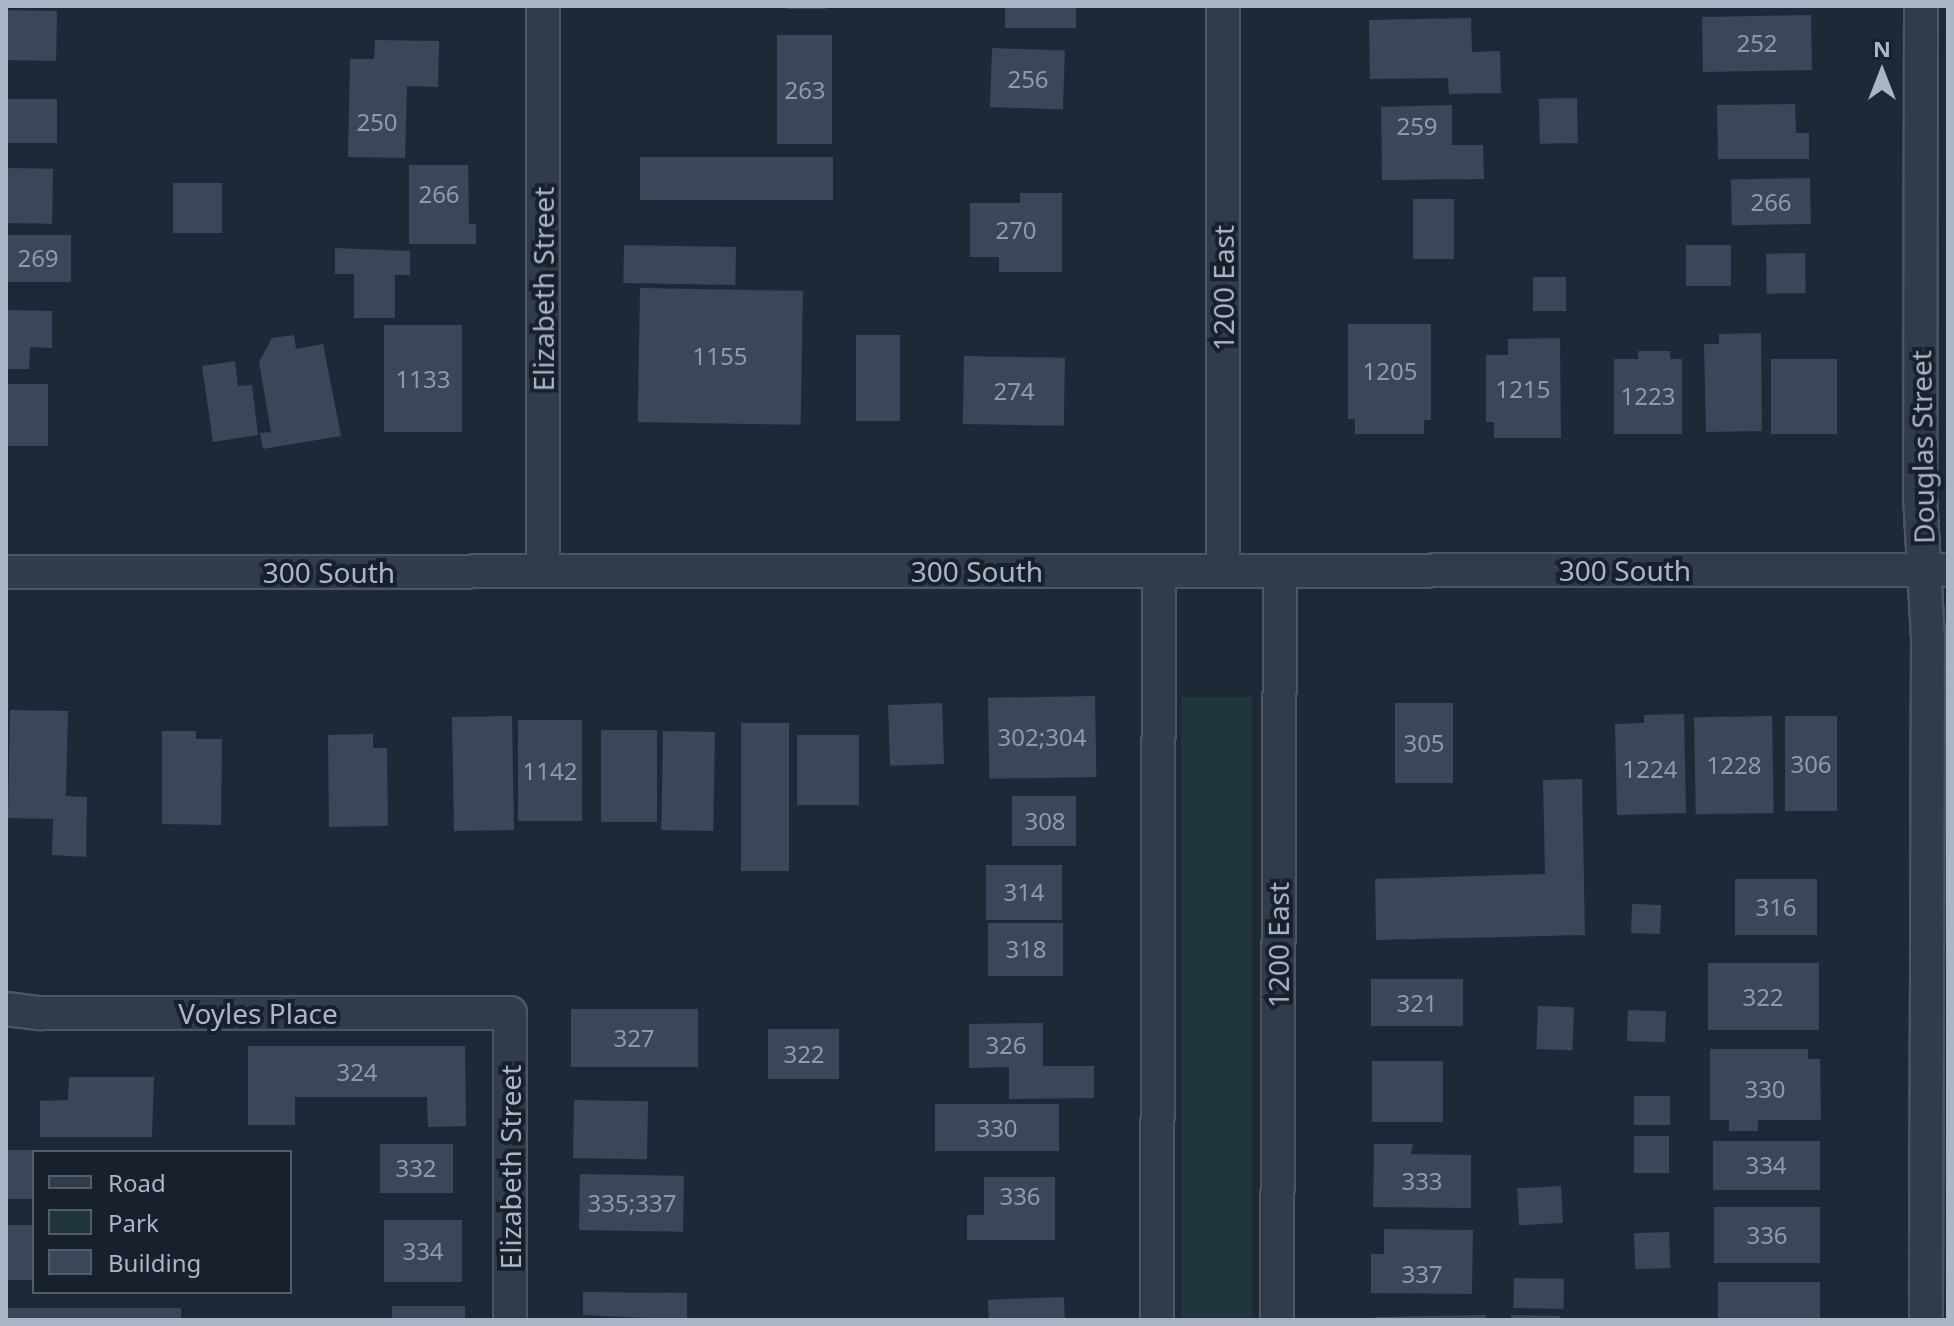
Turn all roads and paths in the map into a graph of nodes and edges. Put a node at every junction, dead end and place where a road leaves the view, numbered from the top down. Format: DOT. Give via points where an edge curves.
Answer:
graph roads {
  1 [pos="543,6"];
  2 [pos="1223,6"];
  3 [pos="1921,6"];
  4 [pos="1936,570"];
  5 [pos="543,571"];
  6 [pos="1159,571"];
  7 [pos="1223,571"];
  8 [pos="1280,571"];
  9 [pos="6,572"];
  10 [pos="6,1009"];
  11 [pos="510,1013"];
  12 [pos="510,1320"];
  13 [pos="1157,1320"];
  14 [pos="1277,1320"];
  15 [pos="1926,1320"];
  1 -- 5 [label="street, Elizabeth Street"];
  2 -- 7 [label="street, 1200 East"];
  3 -- 4 [label="street, Douglas Street"];
  4 -- 8 [label="street, 300 South"];
  4 -- 15 [label="street, Douglas Street"];
  5 -- 6 [label="street, 300 South"];
  5 -- 9 [label="street, 300 South"];
  6 -- 7 [label="street, 300 South"];
  6 -- 13 [label="street"];
  7 -- 8 [label="street, 300 South"];
  8 -- 14 [label="street, 1200 East"];
  10 -- 11 [label="street, Voyles Place"];
  11 -- 12 [label="street, Elizabeth Street"];
}
